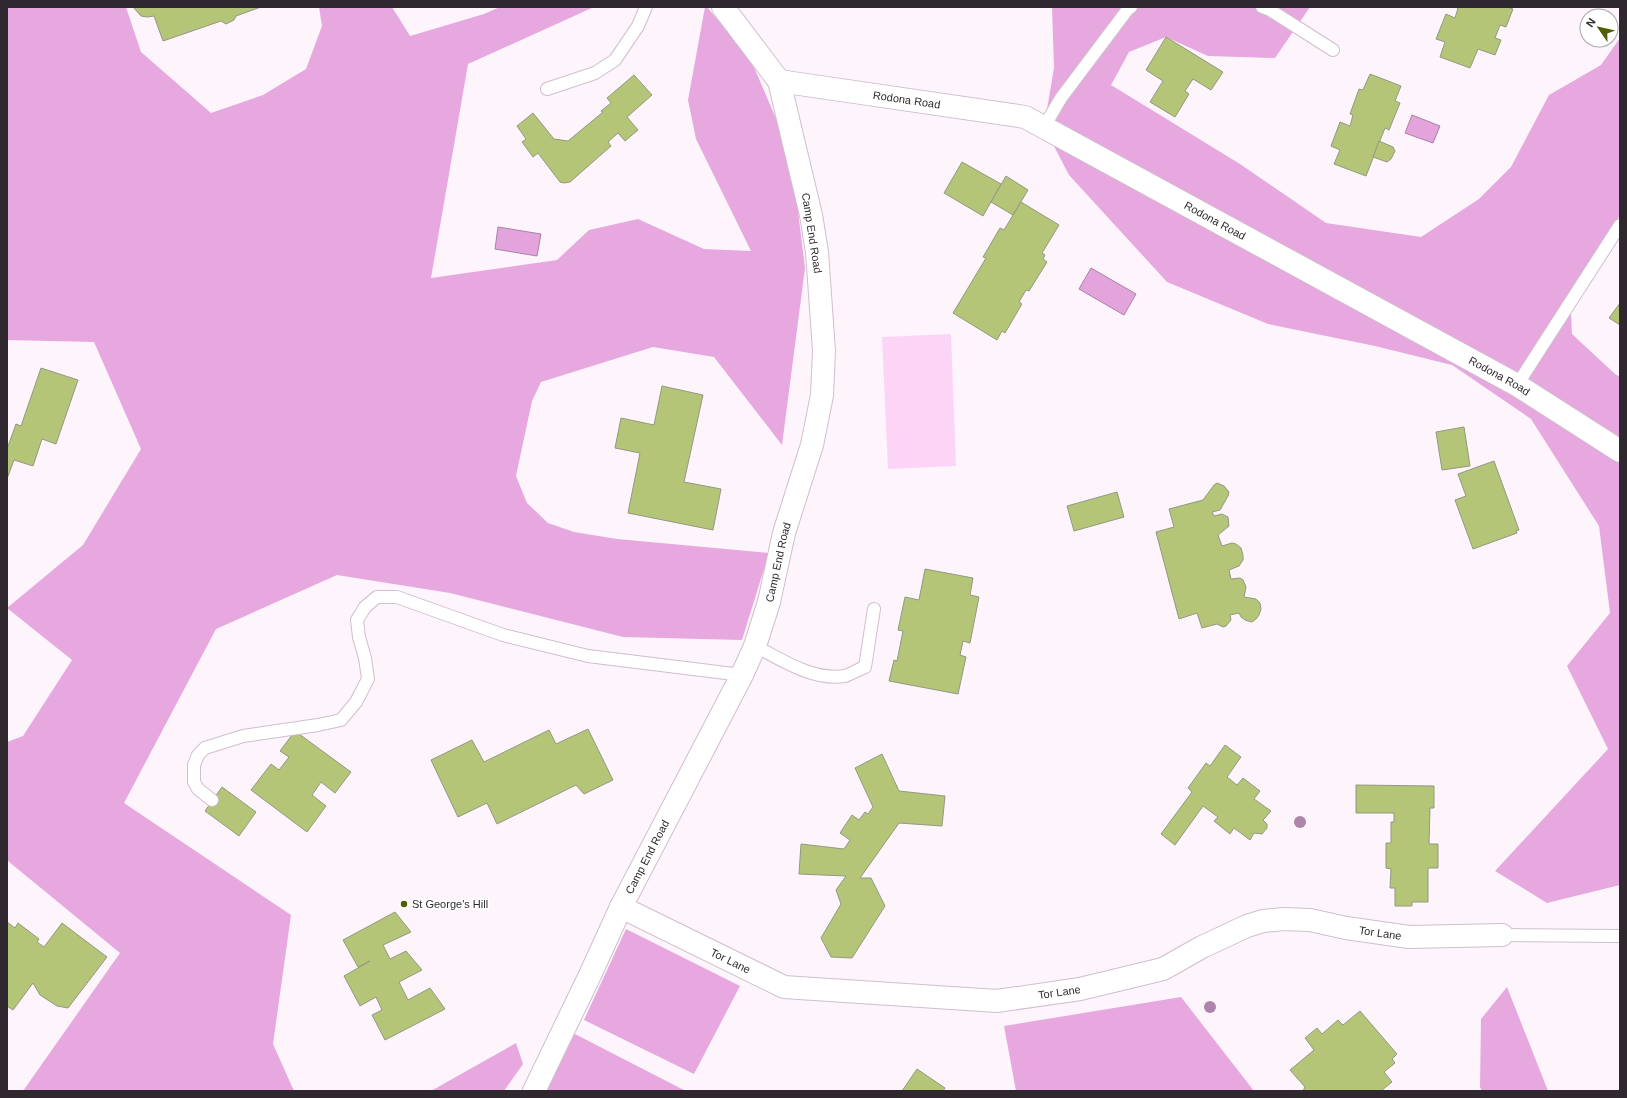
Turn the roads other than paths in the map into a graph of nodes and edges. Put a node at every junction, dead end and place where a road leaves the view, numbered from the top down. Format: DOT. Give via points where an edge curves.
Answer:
graph roads {
  1 [pos="646,7"];
  2 [pos="723,7"];
  3 [pos="1131,7"];
  4 [pos="1262,7"];
  5 [pos="1332,50"];
  6 [pos="779,81"];
  7 [pos="547,89"];
  8 [pos="1044,127"];
  9 [pos="1620,225"];
  10 [pos="1517,385"];
  11 [pos="1620,451"];
  12 [pos="874,609"];
  13 [pos="755,646"];
  14 [pos="742,675"];
  15 [pos="212,800"];
  16 [pos="621,907"];
  17 [pos="1502,935"];
  18 [pos="1620,936"];
  19 [pos="534,1091"];
  1 -- 7 [label="lane" via="638,26 615,60 595,73"];
  2 -- 6 [label="street, Camp End Road"];
  3 -- 8 [label="lane" via="1061,98"];
  4 -- 5 [label="lane"];
  6 -- 8 [label="street, Rodona Road" via="1025,117"];
  6 -- 13 [label="street, Camp End Road" via="816,244 824,351 822,395 812,445 784,533 769,602"];
  8 -- 10 [label="street, Rodona Road"];
  9 -- 10 [label="lane"];
  10 -- 11 [label="street, Rodona Road"];
  12 -- 13 [label="lane" via="865,667 845,676 821,675 794,667"];
  13 -- 14 [label="street, Camp End Road"];
  14 -- 15 [label="lane" via="588,656 503,636 397,597 377,597 365,607 357,620 368,679 356,702 341,720 243,736 205,748 198,755 194,765 194,782 198,789"];
  14 -- 16 [label="street, Camp End Road"];
  16 -- 17 [label="street, Tor Lane" via="784,987 997,1001 1080,989 1163,969 1202,946 1264,921 1310,920 1409,937"];
  16 -- 19 [label="street, Camp End Road"];
  17 -- 18 [label="lane"];
}
